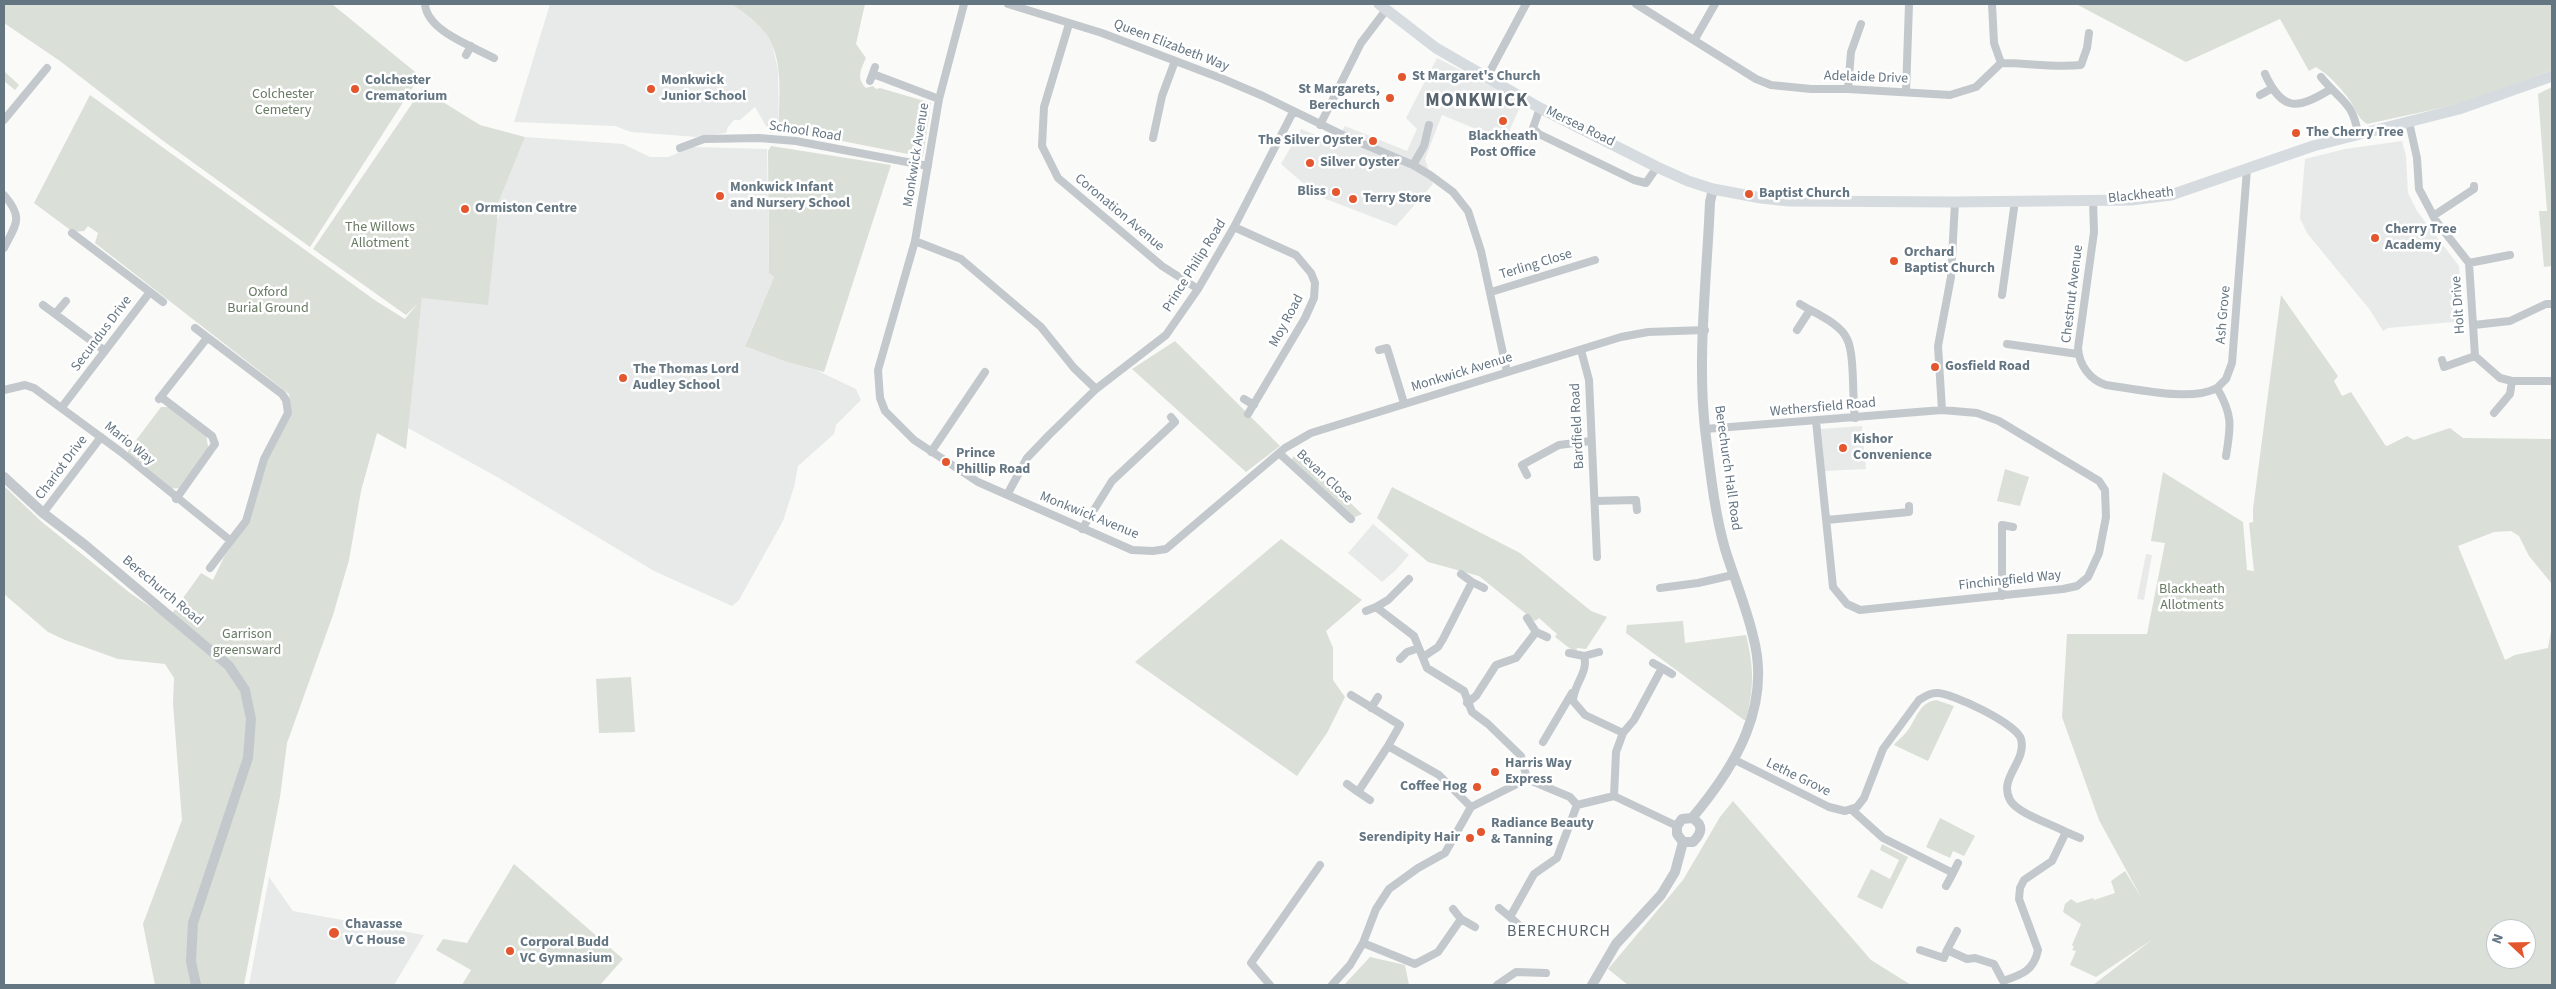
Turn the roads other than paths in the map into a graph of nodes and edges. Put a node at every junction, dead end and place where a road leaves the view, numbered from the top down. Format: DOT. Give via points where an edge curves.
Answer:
graph roads {
  1 [pos="425,4"];
  2 [pos="964,4"];
  3 [pos="1008,4"];
  4 [pos="1526,4"];
  5 [pos="1636,4"];
  6 [pos="1715,4"];
  7 [pos="1909,4"];
  8 [pos="1992,4"];
  9 [pos="1382,7"];
  10 [pos="1069,24"];
  11 [pos="1861,24"];
  12 [pos="2089,33"];
  13 [pos="1695,39"];
  14 [pos="471,46"];
  15 [pos="466,55"];
  16 [pos="494,58"];
  17 [pos="1175,61"];
  18 [pos="2001,62"];
  19 [pos="47,68"];
  20 [pos="873,74"];
  21 [pos="2265,74"];
  22 [pos="2552,76"];
  23 [pos="1487,77"];
  24 [pos="2321,78"];
  25 [pos="1848,89"];
  26 [pos="2271,89"];
  27 [pos="2331,89"];
  28 [pos="1906,92"];
  29 [pos="2260,95"];
  30 [pos="938,99"];
  31 [pos="1540,108"];
  32 [pos="1292,112"];
  33 [pos="4,120"];
  34 [pos="2409,122"];
  35 [pos="1320,125"];
  36 [pos="1429,125"];
  37 [pos="2358,134"];
  38 [pos="1153,138"];
  39 [pos="680,148"];
  40 [pos="1413,165"];
  41 [pos="928,166"];
  42 [pos="1658,168"];
  43 [pos="2247,169"];
  44 [pos="1713,189"];
  45 [pos="2474,190"];
  46 [pos="4,196"];
  47 [pos="2093,200"];
  48 [pos="2015,201"];
  49 [pos="1955,202"];
  50 [pos="2433,216"];
  51 [pos="1234,226"];
  52 [pos="72,233"];
  53 [pos="91,234"];
  54 [pos="915,241"];
  55 [pos="86,242"];
  56 [pos="4,248"];
  57 [pos="2510,255"];
  58 [pos="1589,260"];
  59 [pos="2469,263"];
  60 [pos="1198,290"];
  61 [pos="150,292"];
  62 [pos="1491,292"];
  63 [pos="2002,295"];
  64 [pos="66,302"];
  65 [pos="163,302"];
  66 [pos="1800,304"];
  67 [pos="2552,304"];
  68 [pos="43,305"];
  69 [pos="1810,310"];
  70 [pos="55,314"];
  71 [pos="2474,325"];
  72 [pos="195,328"];
  73 [pos="1704,330"];
  74 [pos="1797,330"];
  75 [pos="207,338"];
  76 [pos="2007,344"];
  77 [pos="1396,345"];
  78 [pos="1581,350"];
  79 [pos="105,351"];
  80 [pos="2078,354"];
  81 [pos="2475,356"];
  82 [pos="2442,360"];
  83 [pos="985,372"];
  84 [pos="1507,372"];
  85 [pos="2512,381"];
  86 [pos="2552,381"];
  87 [pos="2217,388"];
  88 [pos="1096,389"];
  89 [pos="4,390"];
  90 [pos="1244,399"];
  91 [pos="1404,403"];
  92 [pos="1254,405"];
  93 [pos="62,407"];
  94 [pos="1942,410"];
  95 [pos="2494,413"];
  96 [pos="1248,414"];
  97 [pos="1854,418"];
  98 [pos="1816,421"];
  99 [pos="1175,422"];
  100 [pos="1705,428"];
  101 [pos="101,437"];
  102 [pos="1591,442"];
  103 [pos="930,452"];
  104 [pos="1279,453"];
  105 [pos="2226,456"];
  106 [pos="1528,476"];
  107 [pos="4,477"];
  108 [pos="1007,495"];
  109 [pos="176,498"];
  110 [pos="1594,501"];
  111 [pos="1909,506"];
  112 [pos="1637,510"];
  113 [pos="43,513"];
  114 [pos="1351,519"];
  115 [pos="1827,520"];
  116 [pos="1993,523"];
  117 [pos="2002,525"];
  118 [pos="2013,527"];
  119 [pos="1082,530"];
  120 [pos="231,541"];
  121 [pos="1597,557"];
  122 [pos="210,568"];
  123 [pos="1461,574"];
  124 [pos="1733,575"];
  125 [pos="1409,579"];
  126 [pos="1472,582"];
  127 [pos="1484,588"];
  128 [pos="1660,588"];
  129 [pos="2002,596"];
  130 [pos="1376,607"];
  131 [pos="1366,611"];
  132 [pos="1527,618"];
  133 [pos="1536,632"];
  134 [pos="1547,637"];
  135 [pos="1419,648"];
  136 [pos="1599,652"];
  137 [pos="1569,653"];
  138 [pos="1584,656"];
  139 [pos="1423,657"];
  140 [pos="1400,659"];
  141 [pos="1653,663"];
  142 [pos="1662,668"];
  143 [pos="1672,674"];
  144 [pos="1573,691"];
  145 [pos="1351,695"];
  146 [pos="1378,697"];
  147 [pos="1467,702"];
  148 [pos="1371,708"];
  149 [pos="1623,733"];
  150 [pos="1543,742"];
  151 [pos="1388,746"];
  152 [pos="1735,760"];
  153 [pos="1527,779"];
  154 [pos="1347,784"];
  155 [pos="1358,792"];
  156 [pos="1614,796"];
  157 [pos="1370,800"];
  158 [pos="1577,805"];
  159 [pos="1470,807"];
  160 [pos="1852,810"];
  161 [pos="1692,818"];
  162 [pos="1677,826"];
  163 [pos="2066,832"];
  164 [pos="2080,838"];
  165 [pos="1684,842"];
  166 [pos="1958,864"];
  167 [pos="1320,865"];
  168 [pos="1953,872"];
  169 [pos="1946,886"];
  170 [pos="1499,908"];
  171 [pos="1453,909"];
  172 [pos="1510,917"];
  173 [pos="1461,919"];
  174 [pos="1475,927"];
  175 [pos="1521,927"];
  176 [pos="1957,931"];
  177 [pos="1363,942"];
  178 [pos="1920,950"];
  179 [pos="1947,950"];
  180 [pos="1546,973"];
  181 [pos="2003,983"];
  182 [pos="196,985"];
  183 [pos="1270,985"];
  184 [pos="1332,985"];
  185 [pos="1497,985"];
  186 [pos="1592,985"];
  1 -- 14 [label="street" via="426,13 433,23"];
  2 -- 30 [label="street, Monkwick Avenue"];
  3 -- 10 [label="street, Queen Elizabeth Way"];
  4 -- 23 [label="street"];
  5 -- 13 [label="street, Adelaide Drive"];
  6 -- 13 [label="street"];
  7 -- 28 [label="street"];
  8 -- 18 [label="street" via="1994,37"];
  9 -- 23 [label="main road, Mersea Road" via="1436,48"];
  9 -- 35 [label="street"];
  10 -- 17 [label="street, Queen Elizabeth Way"];
  10 -- 60 [label="street, Coronation Avenue" via="1044,107 1042,146 1058,178 1162,266"];
  11 -- 25 [label="street" via="1851,52"];
  12 -- 18 [label="street" via="2081,65 2059,67"];
  13 -- 25 [label="street, Adelaide Drive" via="1756,79 1771,85"];
  14 -- 15 [label="street"];
  14 -- 16 [label="street"];
  17 -- 32 [label="street, Queen Elizabeth Way" via="1263,96"];
  17 -- 38 [label="street" via="1162,96"];
  18 -- 28 [label="street, Adelaide Drive" via="1976,87 1950,95"];
  19 -- 33 [label="street"];
  20 -- 30 [label="street"];
  21 -- 26 [label="street"];
  22 -- 34 [label="main road, Blackheath" via="2460,109"];
  23 -- 31 [label="main road, Mersea Road"];
  24 -- 27 [label="street"];
  25 -- 28 [label="street, Adelaide Drive"];
  26 -- 27 [label="street" via="2283,101 2298,104"];
  26 -- 29 [label="street"];
  27 -- 37 [label="street" via="2346,102 2356,120"];
  30 -- 41 [label="street, Monkwick Avenue"];
  31 -- 42 [label="main road, Mersea Road"];
  31 -- 42 [label="street" via="1533,128 1539,134 1634,180 1646,183"];
  32 -- 35 [label="street, Queen Elizabeth Way"];
  32 -- 51 [label="street, Prince Philip Road"];
  34 -- 37 [label="main road, Blackheath"];
  34 -- 50 [label="street, Holt Drive" via="2417,158 2419,189"];
  35 -- 40 [label="street, Queen Elizabeth Way"];
  36 -- 40 [label="street" via="1424,146"];
  37 -- 43 [label="main road, Blackheath"];
  39 -- 41 [label="street, School Road" via="704,139 759,138 796,141"];
  40 -- 62 [label="street, Queen Elizabeth Way" via="1453,192 1468,210"];
  41 -- 54 [label="street, Monkwick Avenue"];
  42 -- 44 [label="main road, Mersea Road"];
  43 -- 47 [label="main road, Blackheath" via="2171,195"];
  43 -- 87 [label="street, Ash Grove" via="2232,363 2226,379"];
  44 -- 49 [label="main road, Blackheath" via="1789,201"];
  44 -- 73 [label="street, Berechurch Hall Road"];
  45 -- 50 [label="street"];
  46 -- 56 [label="street" via="15,208 17,221"];
  47 -- 48 [label="main road, Blackheath"];
  47 -- 80 [label="street, Chestnut Avenue" via="2094,232"];
  48 -- 49 [label="main road, Blackheath"];
  48 -- 63 [label="street"];
  49 -- 94 [label="street" via="1952,270 1938,346"];
  50 -- 59 [label="street, Holt Drive"];
  51 -- 60 [label="street, Prince Philip Road"];
  51 -- 92 [label="street, Moy Road" via="1296,255 1315,283 1314,298 1305,318"];
  52 -- 55 [label="street, Secundus Drive"];
  53 -- 55 [label="street"];
  54 -- 88 [label="street" via="947,252 968,264 1041,327 1074,368"];
  54 -- 103 [label="street, Monkwick Avenue" via="882,352 878,385 885,411"];
  55 -- 61 [label="street, Secundus Drive"];
  57 -- 59 [label="street"];
  58 -- 62 [label="street, Terling Close"];
  59 -- 71 [label="street, Holt Drive"];
  60 -- 88 [label="street, Prince Philip Road" via="1166,335"];
  61 -- 65 [label="street"];
  61 -- 79 [label="street, Secundus Drive"];
  62 -- 84 [label="street, Queen Elizabeth Way"];
  64 -- 70 [label="street"];
  66 -- 69 [label="street"];
  67 -- 71 [label="street" via="2510,321"];
  68 -- 70 [label="street"];
  69 -- 74 [label="street"];
  69 -- 97 [label="street" via="1848,339"];
  70 -- 79 [label="street"];
  71 -- 81 [label="street, Holt Drive"];
  72 -- 75 [label="street"];
  73 -- 78 [label="street, Monkwick Avenue" via="1648,332"];
  73 -- 100 [label="street, Berechurch Hall Road"];
  75 -- 109 [label="street" via="159,399 212,436 215,444"];
  75 -- 120 [label="street" via="282,394 288,413 264,459 246,521"];
  76 -- 80 [label="street" via="2018,342"];
  77 -- 91 [label="street" via="1383,349"];
  78 -- 84 [label="street, Monkwick Avenue"];
  78 -- 102 [label="street, Bardfield Road" via="1589,380"];
  79 -- 93 [label="street, Secundus Drive"];
  80 -- 87 [label="street, Chestnut Avenue" via="2096,382 2106,385 2188,395"];
  81 -- 82 [label="street" via="2444,367"];
  81 -- 85 [label="street" via="2500,378"];
  83 -- 103 [label="street"];
  84 -- 91 [label="street, Monkwick Avenue"];
  85 -- 86 [label="street"];
  85 -- 95 [label="street" via="2510,394"];
  87 -- 105 [label="street" via="2229,408"];
  88 -- 108 [label="street, Prince Philip Road" via="1027,458"];
  89 -- 93 [label="street, Mario Way" via="25,385"];
  90 -- 92 [label="street"];
  91 -- 104 [label="street, Monkwick Avenue" via="1311,433"];
  92 -- 96 [label="street, Moy Road"];
  93 -- 101 [label="street, Mario Way"];
  94 -- 97 [label="street, Wethersfield Road"];
  94 -- 129 [label="street, Finchingfield Way" via="1978,413 1999,421 2099,481 2105,490 2103,534 2097,560 2088,577 2077,586"];
  97 -- 98 [label="street, Wethersfield Road"];
  98 -- 100 [label="street, Wethersfield Road"];
  98 -- 115 [label="street, Finchingfield Way"];
  99 -- 119 [label="street" via="1112,481"];
  100 -- 124 [label="street, Berechurch Hall Road" via="1718,517"];
  101 -- 109 [label="street, Mario Way"];
  101 -- 113 [label="street, Chariot Drive"];
  102 -- 106 [label="street" via="1559,445 1522,465"];
  102 -- 110 [label="street, Bardfield Road"];
  103 -- 108 [label="street, Monkwick Avenue" via="978,482"];
  104 -- 114 [label="street, Bevan Close"];
  104 -- 119 [label="street, Monkwick Avenue" via="1166,549 1132,550"];
  107 -- 113 [label="street, Berechurch Road"];
  108 -- 119 [label="street, Monkwick Avenue"];
  109 -- 120 [label="street, Mario Way"];
  110 -- 112 [label="street" via="1636,500"];
  110 -- 121 [label="street, Bardfield Road"];
  111 -- 115 [label="street" via="1909,512"];
  113 -- 182 [label="street, Berechurch Road" via="86,545 229,666 245,690 251,719 248,758 193,923 191,961"];
  115 -- 129 [label="street, Finchingfield Way" via="1833,587 1847,604 1860,610"];
  116 -- 117 [label="street"];
  117 -- 118 [label="street"];
  117 -- 129 [label="street"];
  120 -- 122 [label="street"];
  123 -- 126 [label="street"];
  124 -- 128 [label="street"];
  124 -- 152 [label="street, Berechurch Hall Road" via="1754,636 1759,666 1753,716"];
  125 -- 130 [label="street"];
  126 -- 127 [label="street"];
  126 -- 139 [label="street" via="1438,647"];
  130 -- 131 [label="street"];
  130 -- 135 [label="street" via="1388,619 1408,630"];
  132 -- 133 [label="street"];
  133 -- 134 [label="street"];
  133 -- 147 [label="street" via="1516,658 1496,665 1476,696"];
  135 -- 139 [label="street"];
  135 -- 140 [label="street" via="1407,652"];
  136 -- 138 [label="street"];
  137 -- 138 [label="street"];
  138 -- 144 [label="street" via="1584,670"];
  139 -- 147 [label="street" via="1427,668 1464,691"];
  141 -- 142 [label="street"];
  142 -- 143 [label="street"];
  142 -- 149 [label="street" via="1634,720"];
  144 -- 149 [label="street" via="1573,701 1578,709"];
  144 -- 150 [label="street"];
  145 -- 148 [label="street"];
  146 -- 148 [label="street"];
  147 -- 153 [label="street" via="1472,712 1521,756"];
  148 -- 151 [label="street" via="1400,725"];
  149 -- 156 [label="street" via="1616,752"];
  151 -- 155 [label="street"];
  151 -- 159 [label="street" via="1439,775"];
  152 -- 160 [label="street, Lethe Grove" via="1836,810"];
  152 -- 161 [label="street, Berechurch Hall Road"];
  153 -- 158 [label="street" via="1570,797"];
  153 -- 159 [label="street"];
  154 -- 155 [label="street"];
  155 -- 157 [label="street"];
  156 -- 158 [label="street"];
  156 -- 162 [label="street"];
  158 -- 172 [label="street" via="1557,858 1534,874"];
  159 -- 177 [label="street" via="1445,853 1389,889 1376,909"];
  160 -- 163 [label="street" via="1864,798 1884,748 1919,700 1926,695 1943,694 2009,725 2021,739 2018,761 2008,780 2011,803"];
  160 -- 168 [label="street" via="1883,838"];
  161 -- 162 [label="street, Berechurch Hall Road" via="1682,819"];
  161 -- 165 [label="street" via="1698,821 1700,835 1693,842"];
  162 -- 165 [label="street" via="1677,834"];
  163 -- 164 [label="street"];
  163 -- 181 [label="street" via="2052,861 2024,880 2020,888 2020,899 2038,950 2036,959 2024,974"];
  165 -- 186 [label="street" via="1675,872 1661,895 1616,944"];
  166 -- 168 [label="street"];
  167 -- 183 [label="street" via="1251,963"];
  168 -- 169 [label="street"];
  170 -- 172 [label="street"];
  171 -- 173 [label="street"];
  172 -- 175 [label="street"];
  173 -- 174 [label="street"];
  173 -- 177 [label="street" via="1438,952 1415,964"];
  176 -- 179 [label="street"];
  177 -- 184 [label="street" via="1350,965"];
  178 -- 179 [label="street" via="1944,958"];
  179 -- 181 [label="street" via="1967,959 1994,964"];
  180 -- 185 [label="street" via="1516,972"];
}
